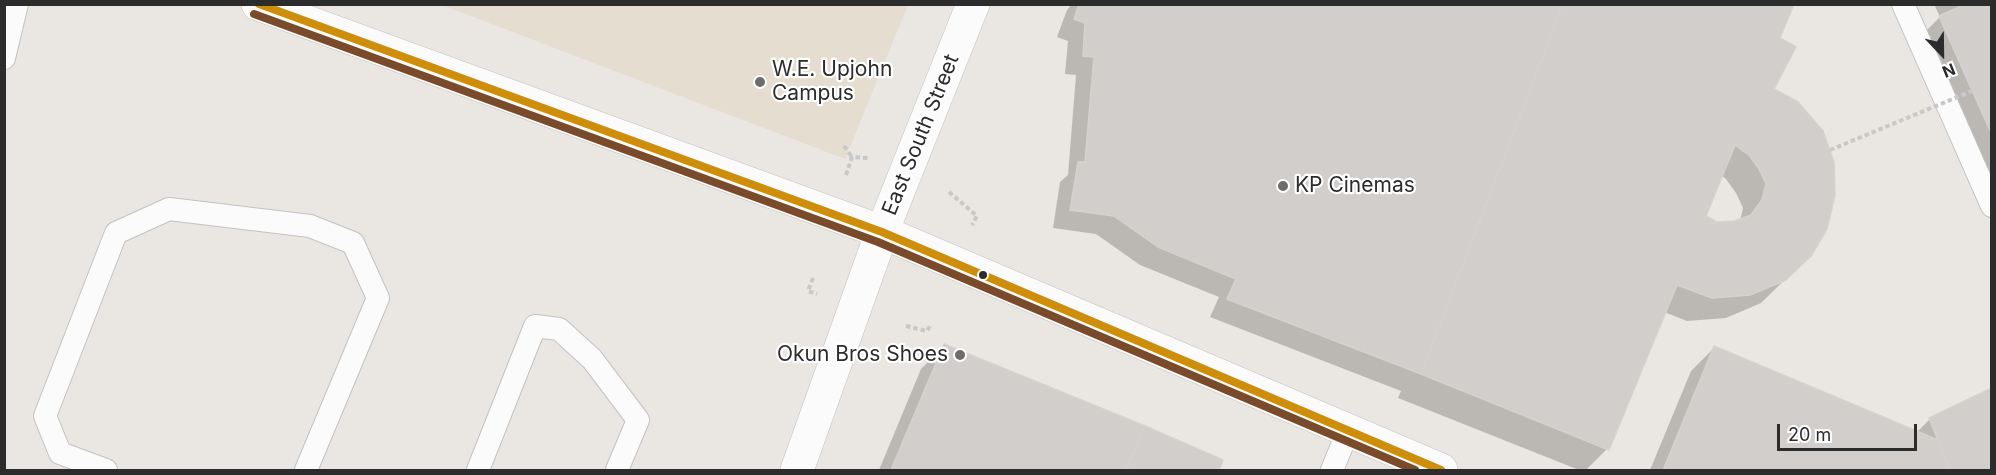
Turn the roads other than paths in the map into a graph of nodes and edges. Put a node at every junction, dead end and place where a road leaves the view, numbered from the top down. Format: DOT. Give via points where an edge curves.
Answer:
graph roads {
  1 [pos="17,4"];
  2 [pos="258,4"];
  3 [pos="974,4"];
  4 [pos="1903,4"];
  5 [pos="4,58"];
  6 [pos="1992,206"];
  7 [pos="882,232"];
  8 [pos="1348,431"];
  9 [pos="106,471"];
  10 [pos="306,471"];
  11 [pos="478,471"];
  12 [pos="617,471"];
  13 [pos="797,471"];
  14 [pos="1332,471"];
  15 [pos="1441,471"];
  1 -- 5 [label="lane"];
  2 -- 7 [label="street"];
  3 -- 7 [label="street, East South Street"];
  4 -- 6 [label="lane"];
  7 -- 8 [label="street"];
  7 -- 13 [label="street, East South Street"];
  8 -- 14 [label="lane"];
  8 -- 15 [label="street"];
  9 -- 10 [label="lane" via="60,453 45,416 116,234 169,209 310,226 353,243 378,298"];
  11 -- 12 [label="lane" via="535,326 559,329 592,359 638,420"];
}
